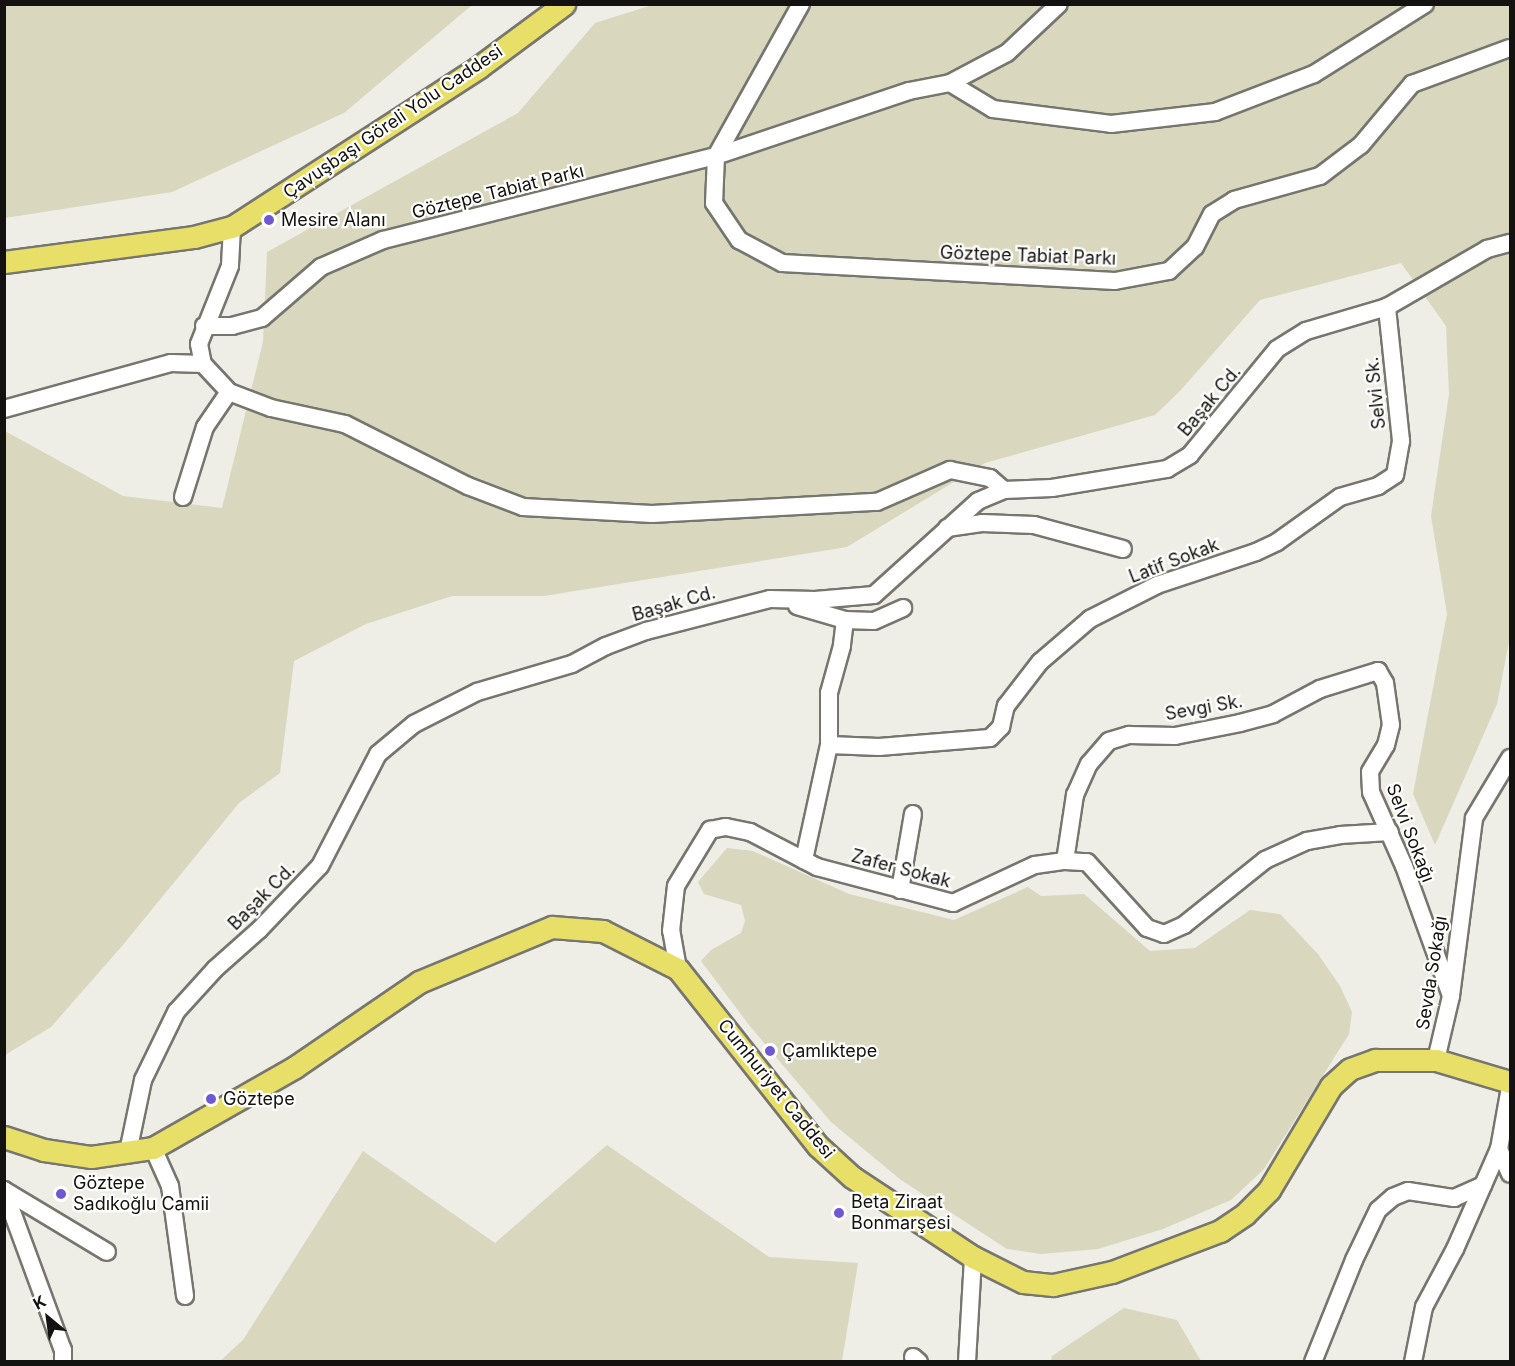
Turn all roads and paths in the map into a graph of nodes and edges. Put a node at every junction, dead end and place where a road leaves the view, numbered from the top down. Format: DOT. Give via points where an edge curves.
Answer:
graph roads {
  1 [pos="564,4"];
  2 [pos="801,4"];
  3 [pos="1059,4"];
  4 [pos="1425,4"];
  5 [pos="1510,48"];
  6 [pos="950,83"];
  7 [pos="716,156"];
  8 [pos="232,227"];
  9 [pos="1510,243"];
  10 [pos="4,262"];
  11 [pos="1387,307"];
  12 [pos="204,326"];
  13 [pos="203,364"];
  14 [pos="229,392"];
  15 [pos="4,409"];
  16 [pos="1395,475"];
  17 [pos="1004,490"];
  18 [pos="183,497"];
  19 [pos="946,528"];
  20 [pos="1123,549"];
  21 [pos="770,599"];
  22 [pos="903,608"];
  23 [pos="845,620"];
  24 [pos="1385,683"];
  25 [pos="829,745"];
  26 [pos="1510,758"];
  27 [pos="913,814"];
  28 [pos="1390,832"];
  29 [pos="804,860"];
  30 [pos="1065,861"];
  31 [pos="900,890"];
  32 [pos="678,969"];
  33 [pos="1451,996"];
  34 [pos="1436,1060"];
  35 [pos="1510,1082"];
  36 [pos="1510,1087"];
  37 [pos="4,1137"];
  38 [pos="153,1148"];
  39 [pos="1499,1149"];
  40 [pos="128,1152"];
  41 [pos="1510,1174"];
  42 [pos="1482,1185"];
  43 [pos="4,1190"];
  44 [pos="107,1252"];
  45 [pos="973,1257"];
  46 [pos="185,1296"];
  47 [pos="63,1362"];
  48 [pos="967,1362"];
  49 [pos="1313,1362"];
  50 [pos="1413,1362"];
  1 -- 8 [label="main road, Çavuşbaşı Göreli Yolu Caddesi" via="479,67"];
  2 -- 7 [label="street, Göztepe Tabiat Parkı"];
  3 -- 6 [label="street, Göztepe Tabiat Parkı" via="1007,53"];
  4 -- 6 [label="street" via="1314,74 1215,112 1111,124 993,109"];
  5 -- 7 [label="street, Göztepe Tabiat Parkı" via="1412,84 1361,145 1320,176 1234,200 1212,214 1195,247 1169,271 1115,281 782,263 739,240 714,203"];
  6 -- 7 [label="street, Göztepe Tabiat Parkı" via="909,91"];
  7 -- 12 [label="street, Göztepe Tabiat Parkı" via="383,240 321,267 262,318 232,326"];
  8 -- 10 [label="main road, Çavuşbaşı Göreli Yolu Caddesi" via="194,237"];
  8 -- 12 [label="street" via="230,266"];
  9 -- 11 [label="street, Başak Cd." via="1487,249"];
  11 -- 16 [label="street, Selvi Sk." via="1401,441"];
  11 -- 17 [label="street, Başak Cd." via="1306,331 1277,350 1190,455 1167,469 1052,488"];
  12 -- 13 [label="street" via="199,344"];
  13 -- 14 [label="street"];
  13 -- 15 [label="street" via="171,363"];
  14 -- 17 [label="street" via="271,408 345,424 468,486 523,507 652,514 877,502 950,470 990,478"];
  14 -- 18 [label="street" via="205,428"];
  16 -- 25 [label="street, Latif Sokak" via="1378,486 1340,497 1277,542 1256,552 1156,585 1090,619 1040,662 1006,706 1001,727 990,738 879,747"];
  17 -- 19 [label="street, Başak Cd." via="978,501"];
  19 -- 20 [label="street" via="982,523 1034,525"];
  19 -- 21 [label="street, Başak Cd." via="874,595"];
  21 -- 23 [label="street"];
  21 -- 40 [label="street, Başak Cd." via="646,631 572,664 477,692 414,724 378,754 320,866 176,1012 143,1080"];
  22 -- 23 [label="street" via="874,621"];
  23 -- 25 [label="street" via="829,693"];
  24 -- 28 [label="street, Selvi Sokağı" via="1391,725 1386,745 1370,772 1371,792"];
  24 -- 30 [label="street, Sevgi Sk." via="1378,671 1320,689 1273,714 1240,723 1175,736 1128,735 1108,741 1089,764 1075,795"];
  25 -- 29 [label="street"];
  26 -- 33 [label="street, Sevda Sokağı" via="1474,818"];
  27 -- 31 [label="street"];
  28 -- 30 [label="street, Zafer Sokak" via="1307,841 1264,861 1184,925 1164,934 1147,928 1087,862"];
  28 -- 33 [label="street, Selvi Sokağı"];
  29 -- 31 [label="street, Zafer Sokak"];
  29 -- 32 [label="street, Zafer Sokak" via="750,832 726,827 710,830 675,886 671,931"];
  30 -- 31 [label="street, Zafer Sokak" via="1035,865 953,903"];
  32 -- 38 [label="main road, Cumhuriyet Caddesi" via="603,931 552,927 419,982 295,1067"];
  32 -- 45 [label="main road, Cumhuriyet Caddesi" via="818,1146 852,1178"];
  33 -- 34 [label="street, Sevda Sokağı"];
  34 -- 35 [label="main road, Cumhuriyet Caddesi"];
  34 -- 45 [label="main road, Cumhuriyet Caddesi" via="1375,1060 1350,1069 1331,1086 1269,1191 1220,1231 1112,1272 1053,1285 1023,1282"];
  36 -- 39 [label="street"];
  37 -- 40 [label="main road, Cumhuriyet Caddesi" via="44,1150 91,1157"];
  38 -- 40 [label="main road, Cumhuriyet Caddesi"];
  38 -- 46 [label="street" via="170,1186"];
  39 -- 41 [label="street"];
  39 -- 42 [label="street"];
  42 -- 49 [label="street" via="1454,1198 1408,1191 1378,1210"];
  42 -- 50 [label="street" via="1455,1249 1424,1307"];
  43 -- 44 [label="street"];
  43 -- 47 [label="street" via="63,1350"];
  45 -- 48 [label="street"];
}
